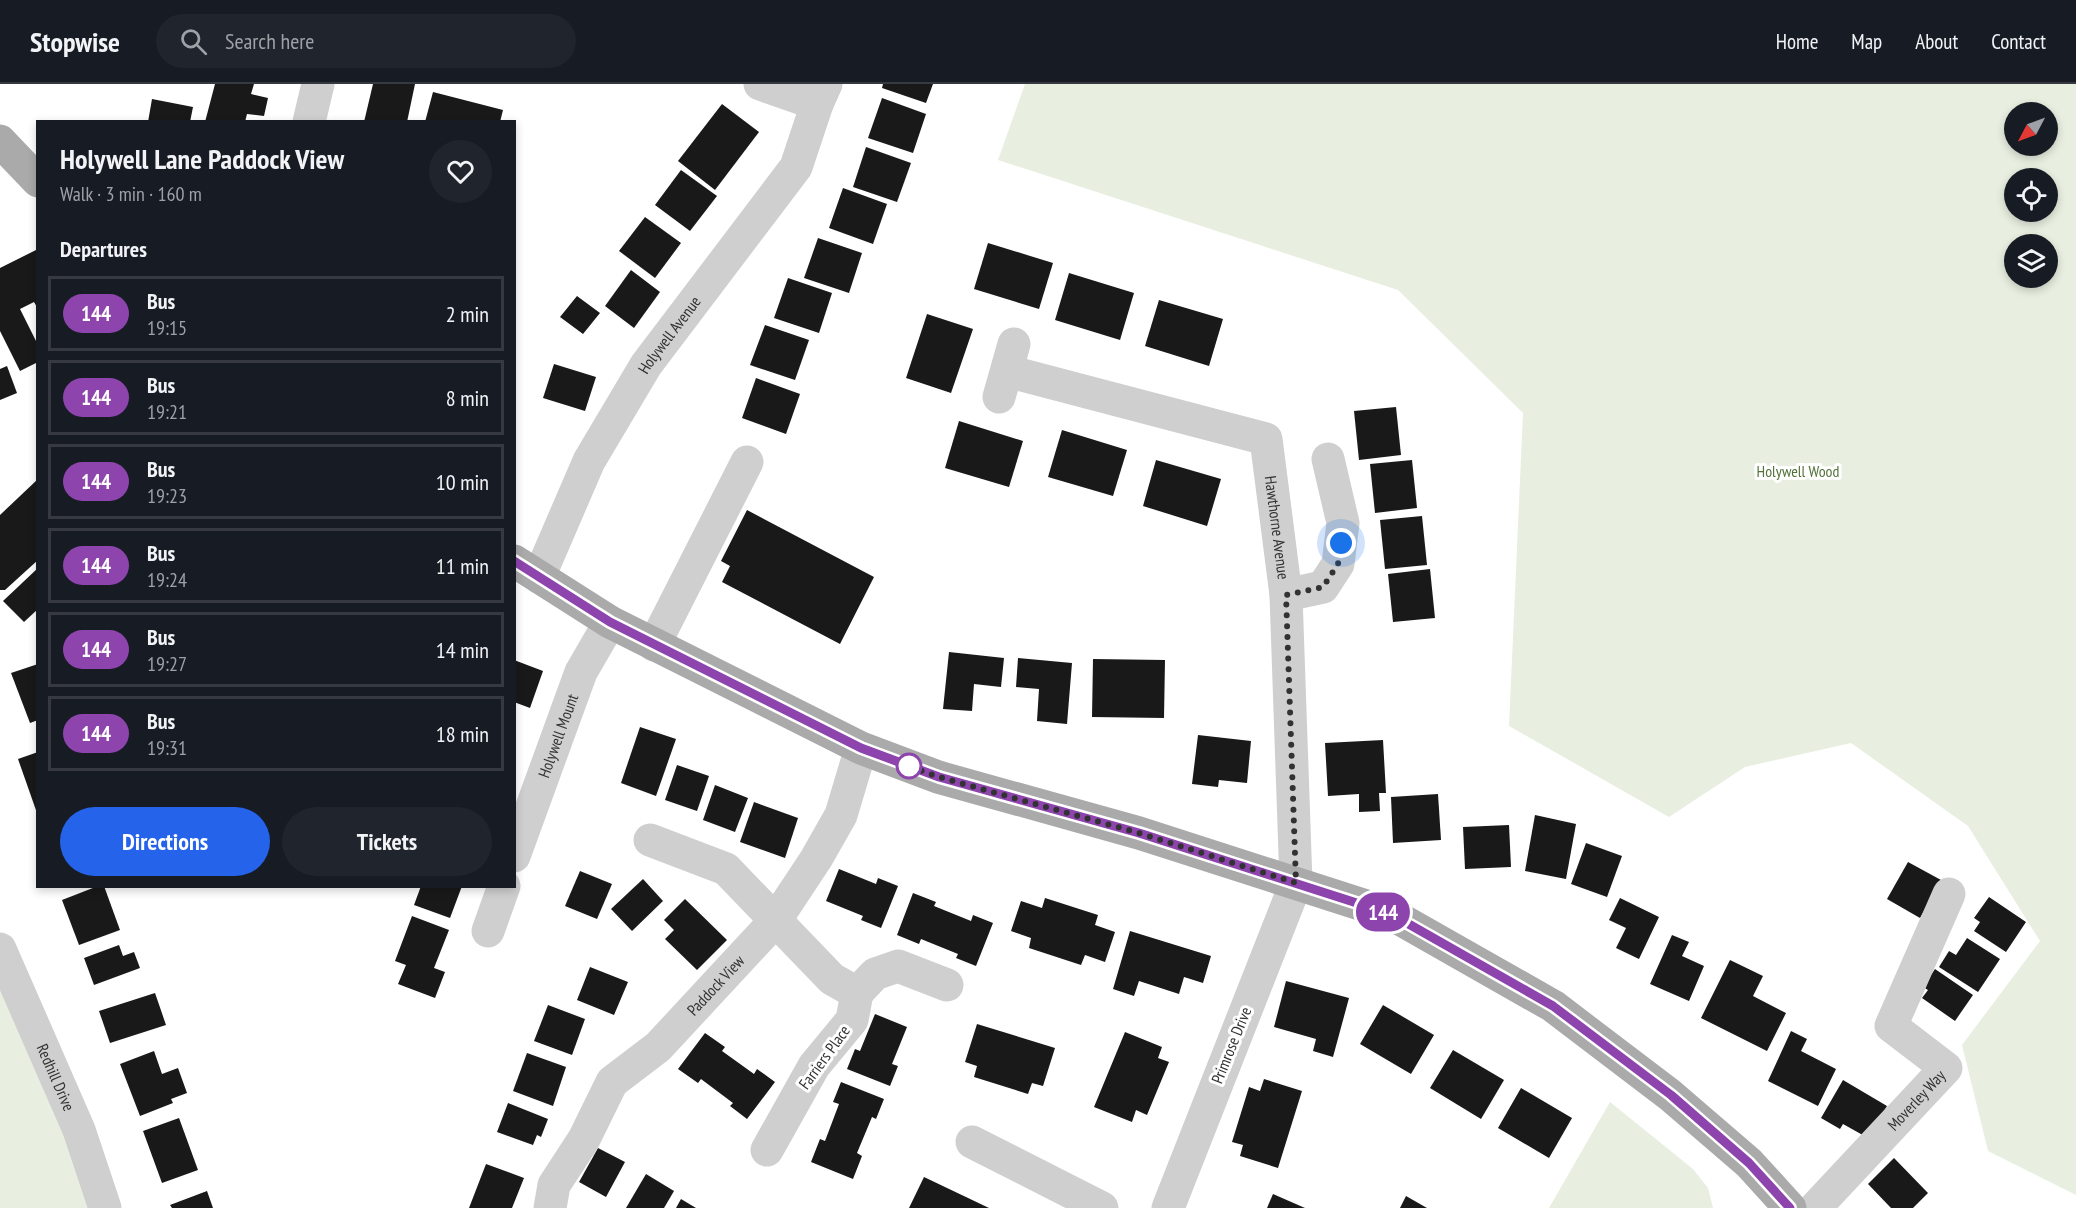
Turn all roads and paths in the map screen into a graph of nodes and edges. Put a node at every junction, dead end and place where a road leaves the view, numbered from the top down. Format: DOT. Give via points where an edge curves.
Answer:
graph roads {
  1 [pos="318,84"];
  2 [pos="760,84"];
  3 [pos="822,94"];
  4 [pos="309,120"];
  5 [pos="0,141"];
  6 [pos="36,179"];
  7 [pos="1007,371"];
  8 [pos="1329,459"];
  9 [pos="747,462"];
  10 [pos="527,569"];
  11 [pos="1286,595"];
  12 [pos="610,622"];
  13 [pos="654,645"];
  14 [pos="861,748"];
  15 [pos="650,840"];
  16 [pos="516,851"];
  17 [pos="1296,883"];
  18 [pos="503,888"];
  19 [pos="1949,894"];
  20 [pos="775,921"];
  21 [pos="488,931"];
  22 [pos="0,949"];
  23 [pos="947,985"];
  24 [pos="857,993"];
  25 [pos="972,1142"];
  26 [pos="766,1150"];
  27 [pos="1780,1204"];
  28 [pos="105,1208"];
  29 [pos="550,1208"];
  30 [pos="1102,1208"];
  31 [pos="1168,1208"];
  32 [pos="1815,1208"];
  1 -- 4 [label="street"];
  2 -- 3 [label="street, Holywell Avenue"];
  3 -- 10 [label="street, Holywell Avenue" via="796,167 646,365"];
  5 -- 6 [label="main road"];
  7 -- 11 [label="street, Hawthorne Avenue" via="1266,440"];
  8 -- 11 [label="street" via="1344,523 1338,564 1323,587"];
  9 -- 13 [label="street"];
  10 -- 12 [label="main road"];
  11 -- 17 [label="street, Hawthorne Avenue"];
  12 -- 13 [label="main road"];
  12 -- 16 [label="street, Holywell Mount" via="581,672"];
  13 -- 14 [label="main road"];
  14 -- 17 [label="main road" via="939,777 1139,833"];
  14 -- 20 [label="street, Paddock View" via="842,815"];
  15 -- 20 [label="street" via="726,869"];
  17 -- 27 [label="main road" via="1391,914 1553,1006 1671,1095 1749,1163"];
  17 -- 31 [label="street, Primrose Drive"];
  18 -- 21 [label="street"];
  19 -- 32 [label="street, Moverley Way" via="1891,1026 1946,1068"];
  20 -- 24 [label="street" via="832,979"];
  20 -- 29 [label="street, Paddock View" via="658,1047 612,1082 584,1139 554,1185"];
  22 -- 28 [label="street, Redhill Drive" via="79,1130"];
  23 -- 24 [label="street" via="898,966 875,974"];
  24 -- 26 [label="street, Farriers Place" via="852,1020 814,1066"];
  25 -- 30 [label="street"];
}
